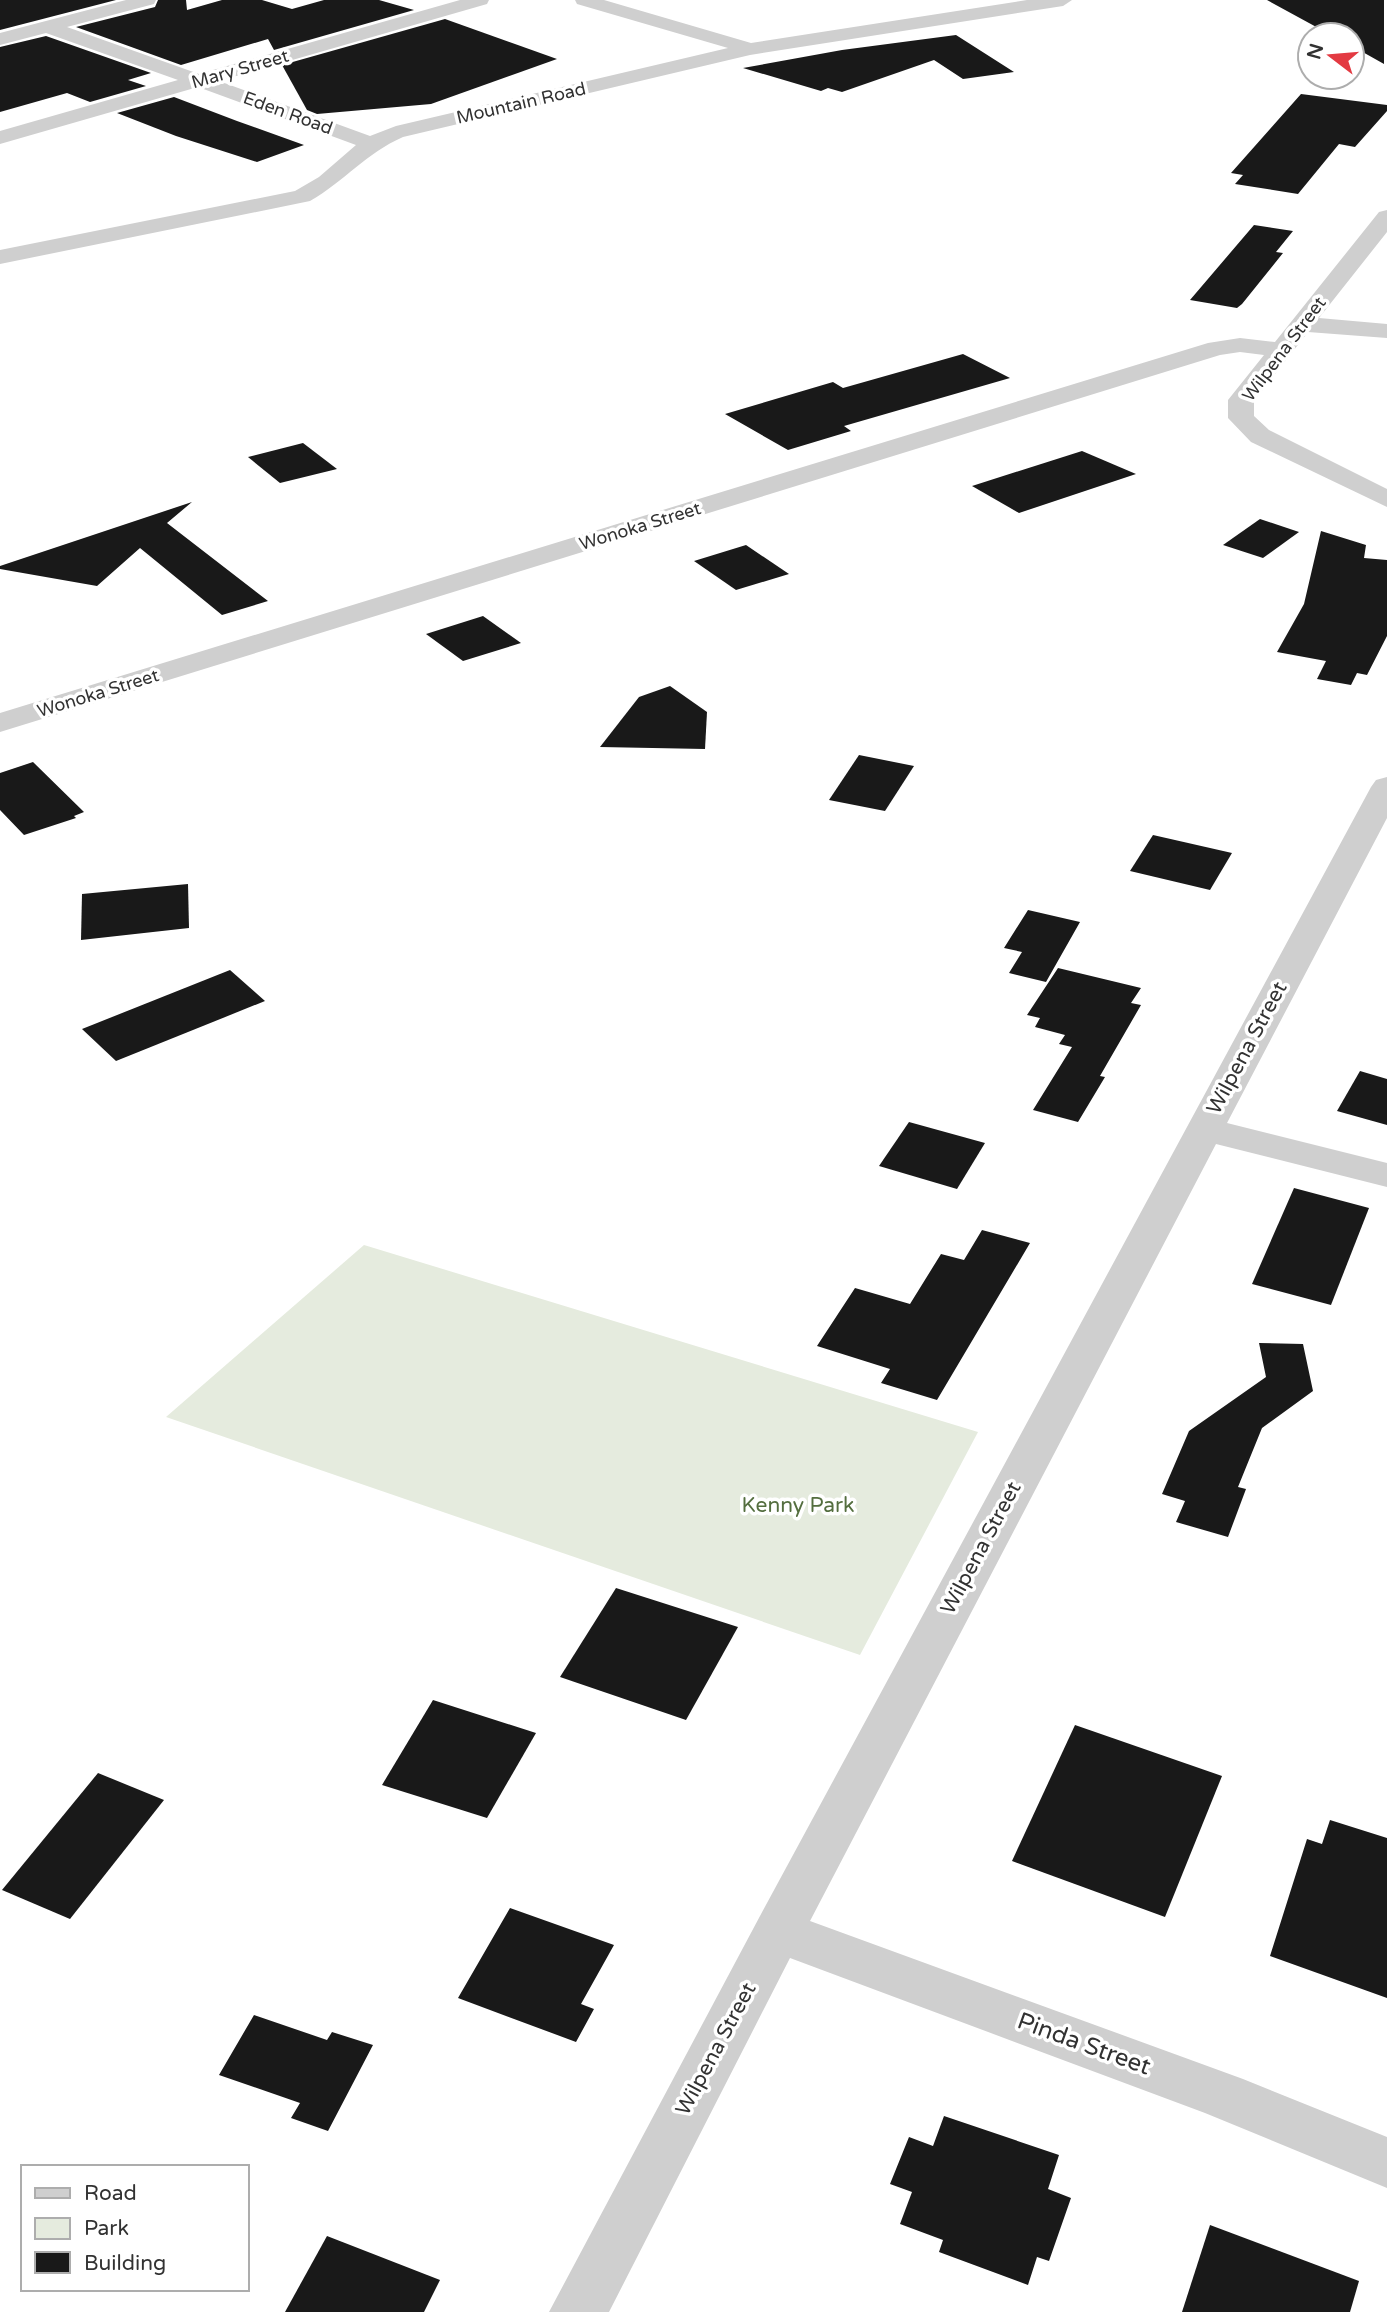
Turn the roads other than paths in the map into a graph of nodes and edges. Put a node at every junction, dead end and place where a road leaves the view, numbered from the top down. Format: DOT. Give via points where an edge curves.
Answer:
graph roads {
  1 [pos="147,0"];
  2 [pos="480,0"];
  3 [pos="584,0"];
  4 [pos="1063,0"];
  5 [pos="662,3"];
  6 [pos="629,13"];
  7 [pos="46,26"];
  8 [pos="0,39"];
  9 [pos="750,49"];
  10 [pos="199,81"];
  11 [pos="0,138"];
  12 [pos="371,143"];
  13 [pos="1387,217"];
  14 [pos="0,257"];
  15 [pos="1302,324"];
  16 [pos="1387,331"];
  17 [pos="1281,350"];
  18 [pos="1387,499"];
  19 [pos="0,723"];
  20 [pos="1387,786"];
  21 [pos="1203,1129"];
  22 [pos="1387,1175"];
  23 [pos="778,1931"];
  24 [pos="1387,2163"];
  25 [pos="578,2312"];
  1 -- 7 [label="street"];
  2 -- 10 [label="street, Mary Street"];
  3 -- 6 [label="street"];
  4 -- 9 [label="street, Mountain Road"];
  5 -- 6 [label="street"];
  6 -- 9 [label="street"];
  7 -- 8 [label="street"];
  7 -- 10 [label="street, Eden Road"];
  9 -- 12 [label="street, Mountain Road" via="396,132"];
  10 -- 11 [label="street, Mary Street"];
  10 -- 12 [label="street, Eden Road"];
  12 -- 14 [label="street, Mountain Road" via="327,182 302,196"];
  13 -- 15 [label="street, Wilpena Street"];
  15 -- 16 [label="street"];
  15 -- 17 [label="street, Wilpena Street"];
  17 -- 18 [label="street, Wilpena Street" via="1241,400 1241,418 1260,436"];
  17 -- 19 [label="street, Wonoka Street" via="1240,345 1217,348"];
  20 -- 21 [label="street, Wilpena Street"];
  21 -- 22 [label="street"];
  21 -- 23 [label="street, Wilpena Street"];
  23 -- 24 [label="street, Pinda Street" via="1224,2096"];
  23 -- 25 [label="street, Wilpena Street"];
}
